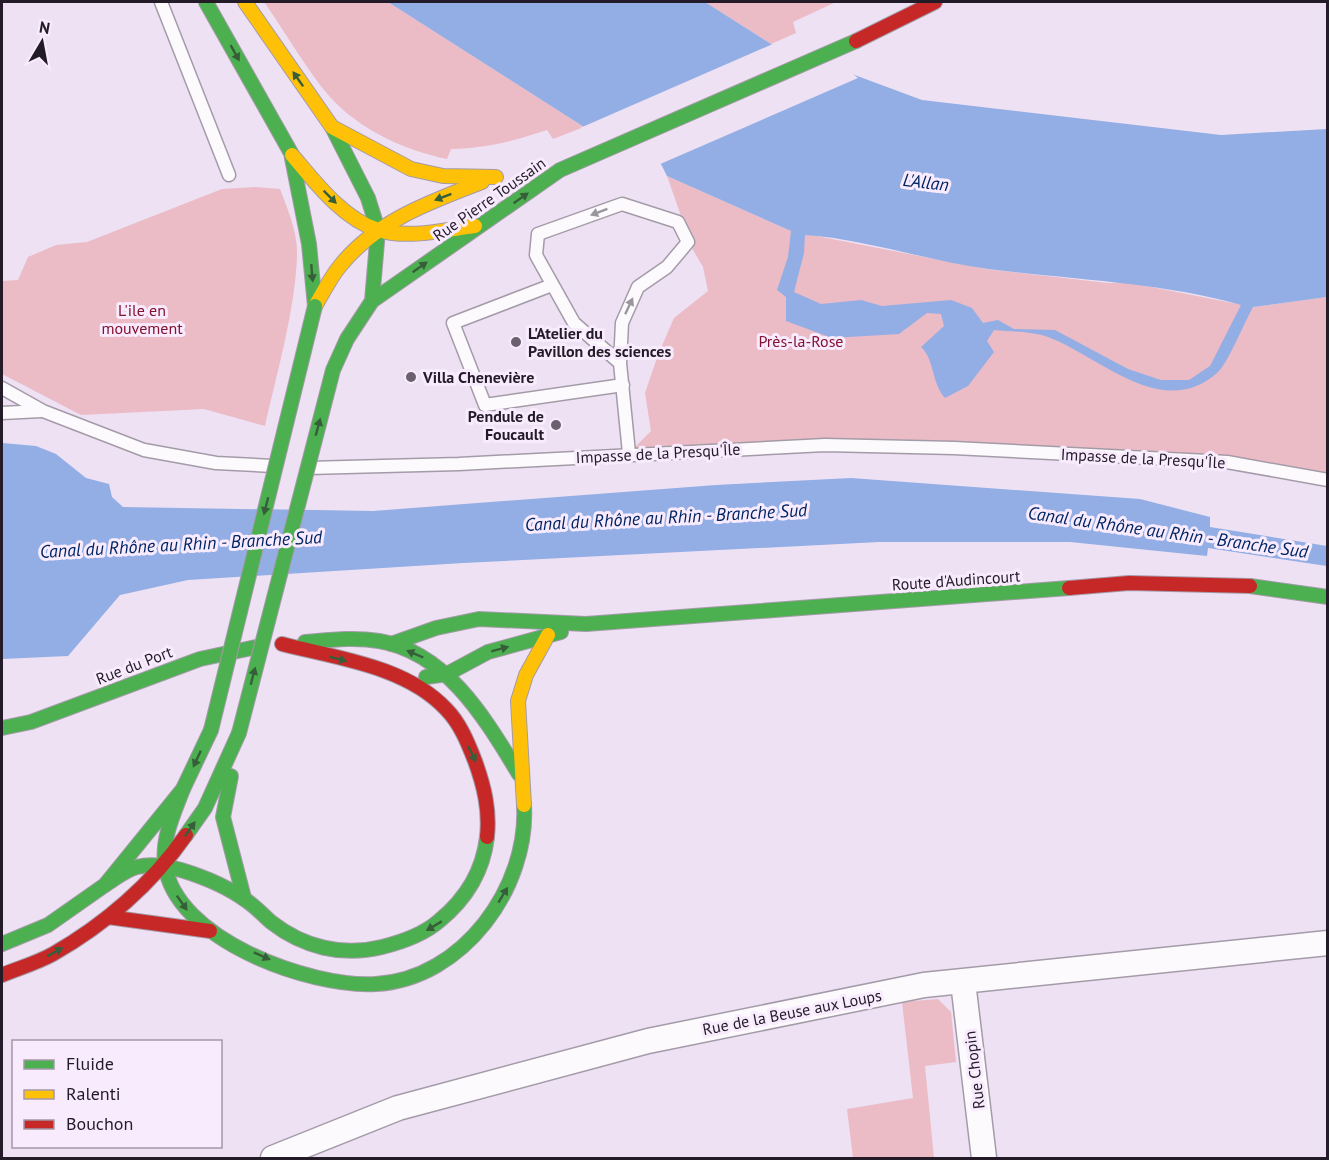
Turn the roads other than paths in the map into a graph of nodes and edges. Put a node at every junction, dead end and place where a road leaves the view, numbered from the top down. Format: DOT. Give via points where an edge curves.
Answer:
graph roads {
  1 [pos="161,2"];
  2 [pos="206,2"];
  3 [pos="244,2"];
  4 [pos="935,2"];
  5 [pos="332,127"];
  6 [pos="291,153"];
  7 [pos="560,170"];
  8 [pos="528,173"];
  9 [pos="229,175"];
  10 [pos="481,226"];
  11 [pos="378,230"];
  12 [pos="552,285"];
  13 [pos="372,301"];
  14 [pos="315,306"];
  15 [pos="620,363"];
  16 [pos="622,385"];
  17 [pos="2,387"];
  18 [pos="43,411"];
  19 [pos="2,413"];
  20 [pos="629,453"];
  21 [pos="1328,480"];
  22 [pos="1328,597"];
  23 [pos="479,619"];
  24 [pos="586,624"];
  25 [pos="548,635"];
  26 [pos="455,637"];
  27 [pos="282,644"];
  28 [pos="391,644"];
  29 [pos="448,653"];
  30 [pos="447,674"];
  31 [pos="398,677"];
  32 [pos="442,704"];
  33 [pos="2,728"];
  34 [pos="239,733"];
  35 [pos="520,776"];
  36 [pos="183,789"];
  37 [pos="165,865"];
  38 [pos="105,885"];
  39 [pos="244,898"];
  40 [pos="108,917"];
  41 [pos="210,931"];
  42 [pos="1328,943"];
  43 [pos="2,944"];
  44 [pos="2,975"];
  45 [pos="963,982"];
  46 [pos="273,1158"];
  47 [pos="984,1158"];
  1 -- 9 [label="lane"];
  2 -- 6 [label="main road, one-way"];
  5 -- 3 [label="main road, one-way"];
  4 -- 7 [label="main road" via="873,34"];
  5 -- 11 [label="main road" via="368,198"];
  5 -- 11 [label="main road, Rue Pierre Toussain, one-way" via="411,169 443,176 501,176 415,208"];
  6 -- 11 [label="main road, one-way" via="341,207"];
  6 -- 14 [label="main road, one-way" via="309,244"];
  7 -- 8 [label="main road, Rue Pierre Toussain"];
  10 -- 7 [label="main road, Rue Pierre Toussain, one-way"];
  10 -- 11 [label="main road" via="408,232"];
  13 -- 10 [label="main road, Rue Pierre Toussain, one-way"];
  11 -- 13 [label="main road"];
  11 -- 14 [label="main road, Rue Pierre Toussain" via="340,265"];
  12 -- 15 [label="lane" via="574,323"];
  15 -- 12 [label="lane, one-way" via="622,323 638,287 667,267 688,242 678,222 622,204 538,234 536,255"];
  12 -- 16 [label="lane" via="453,322 484,405"];
  34 -- 13 [label="main road, one-way, bridge" via="333,370 347,339"];
  14 -- 36 [label="main road, one-way, bridge" via="211,730"];
  15 -- 16 [label="lane"];
  16 -- 20 [label="lane"];
  17 -- 18 [label="lane, Impasse de la Presqu'Île"];
  18 -- 19 [label="lane"];
  18 -- 20 [label="lane, Impasse de la Presqu'Île" via="144,450 216,464 324,469"];
  20 -- 21 [label="lane, Impasse de la Presqu'Île" via="825,445 954,448 1227,462"];
  22 -- 24 [label="main road, Route d'Audincourt" via="1256,586 1129,583"];
  23 -- 24 [label="main road"];
  23 -- 26 [label="main road"];
  23 -- 28 [label="main road" via="436,628"];
  24 -- 25 [label="main road"];
  30 -- 25 [label="main road, one-way" via="488,652"];
  25 -- 35 [label="main road" via="521,687"];
  27 -- 28 [label="main road, Rue du Port" via="351,638"];
  27 -- 31 [label="main road, one-way"];
  27 -- 33 [label="main road, Rue du Port" via="248,647 200,659 31,722"];
  30 -- 28 [label="main road, one-way" via="427,659"];
  29 -- 30 [label="main road"];
  30 -- 31 [label="main road"];
  30 -- 32 [label="main road"];
  30 -- 35 [label="main road" via="476,704"];
  31 -- 32 [label="main road"];
  32 -- 39 [label="main road, one-way" via="461,730 483,775 488,811 488,847 474,887 447,918 410,941 366,951 329,950 296,938"];
  37 -- 34 [label="main road, one-way" via="205,808"];
  34 -- 39 [label="main road" via="223,817"];
  41 -- 35 [label="main road, one-way" via="326,980 377,984 422,973 455,953 488,919 510,883 524,833 525,801"];
  36 -- 37 [label="main road" via="165,838"];
  36 -- 38 [label="main road"];
  37 -- 38 [label="main road" via="136,867"];
  37 -- 39 [label="main road"];
  37 -- 40 [label="main road"];
  37 -- 41 [label="main road, one-way" via="176,896 189,914"];
  38 -- 43 [label="main road" via="48,925"];
  40 -- 41 [label="main road"];
  44 -- 40 [label="main road, one-way" via="51,955"];
  42 -- 45 [label="street, Rue de la Beuse aux Loups"];
  45 -- 46 [label="street, Rue de la Beuse aux Loups" via="924,985 648,1041 398,1108"];
  45 -- 47 [label="street, Rue Chopin"];
}
